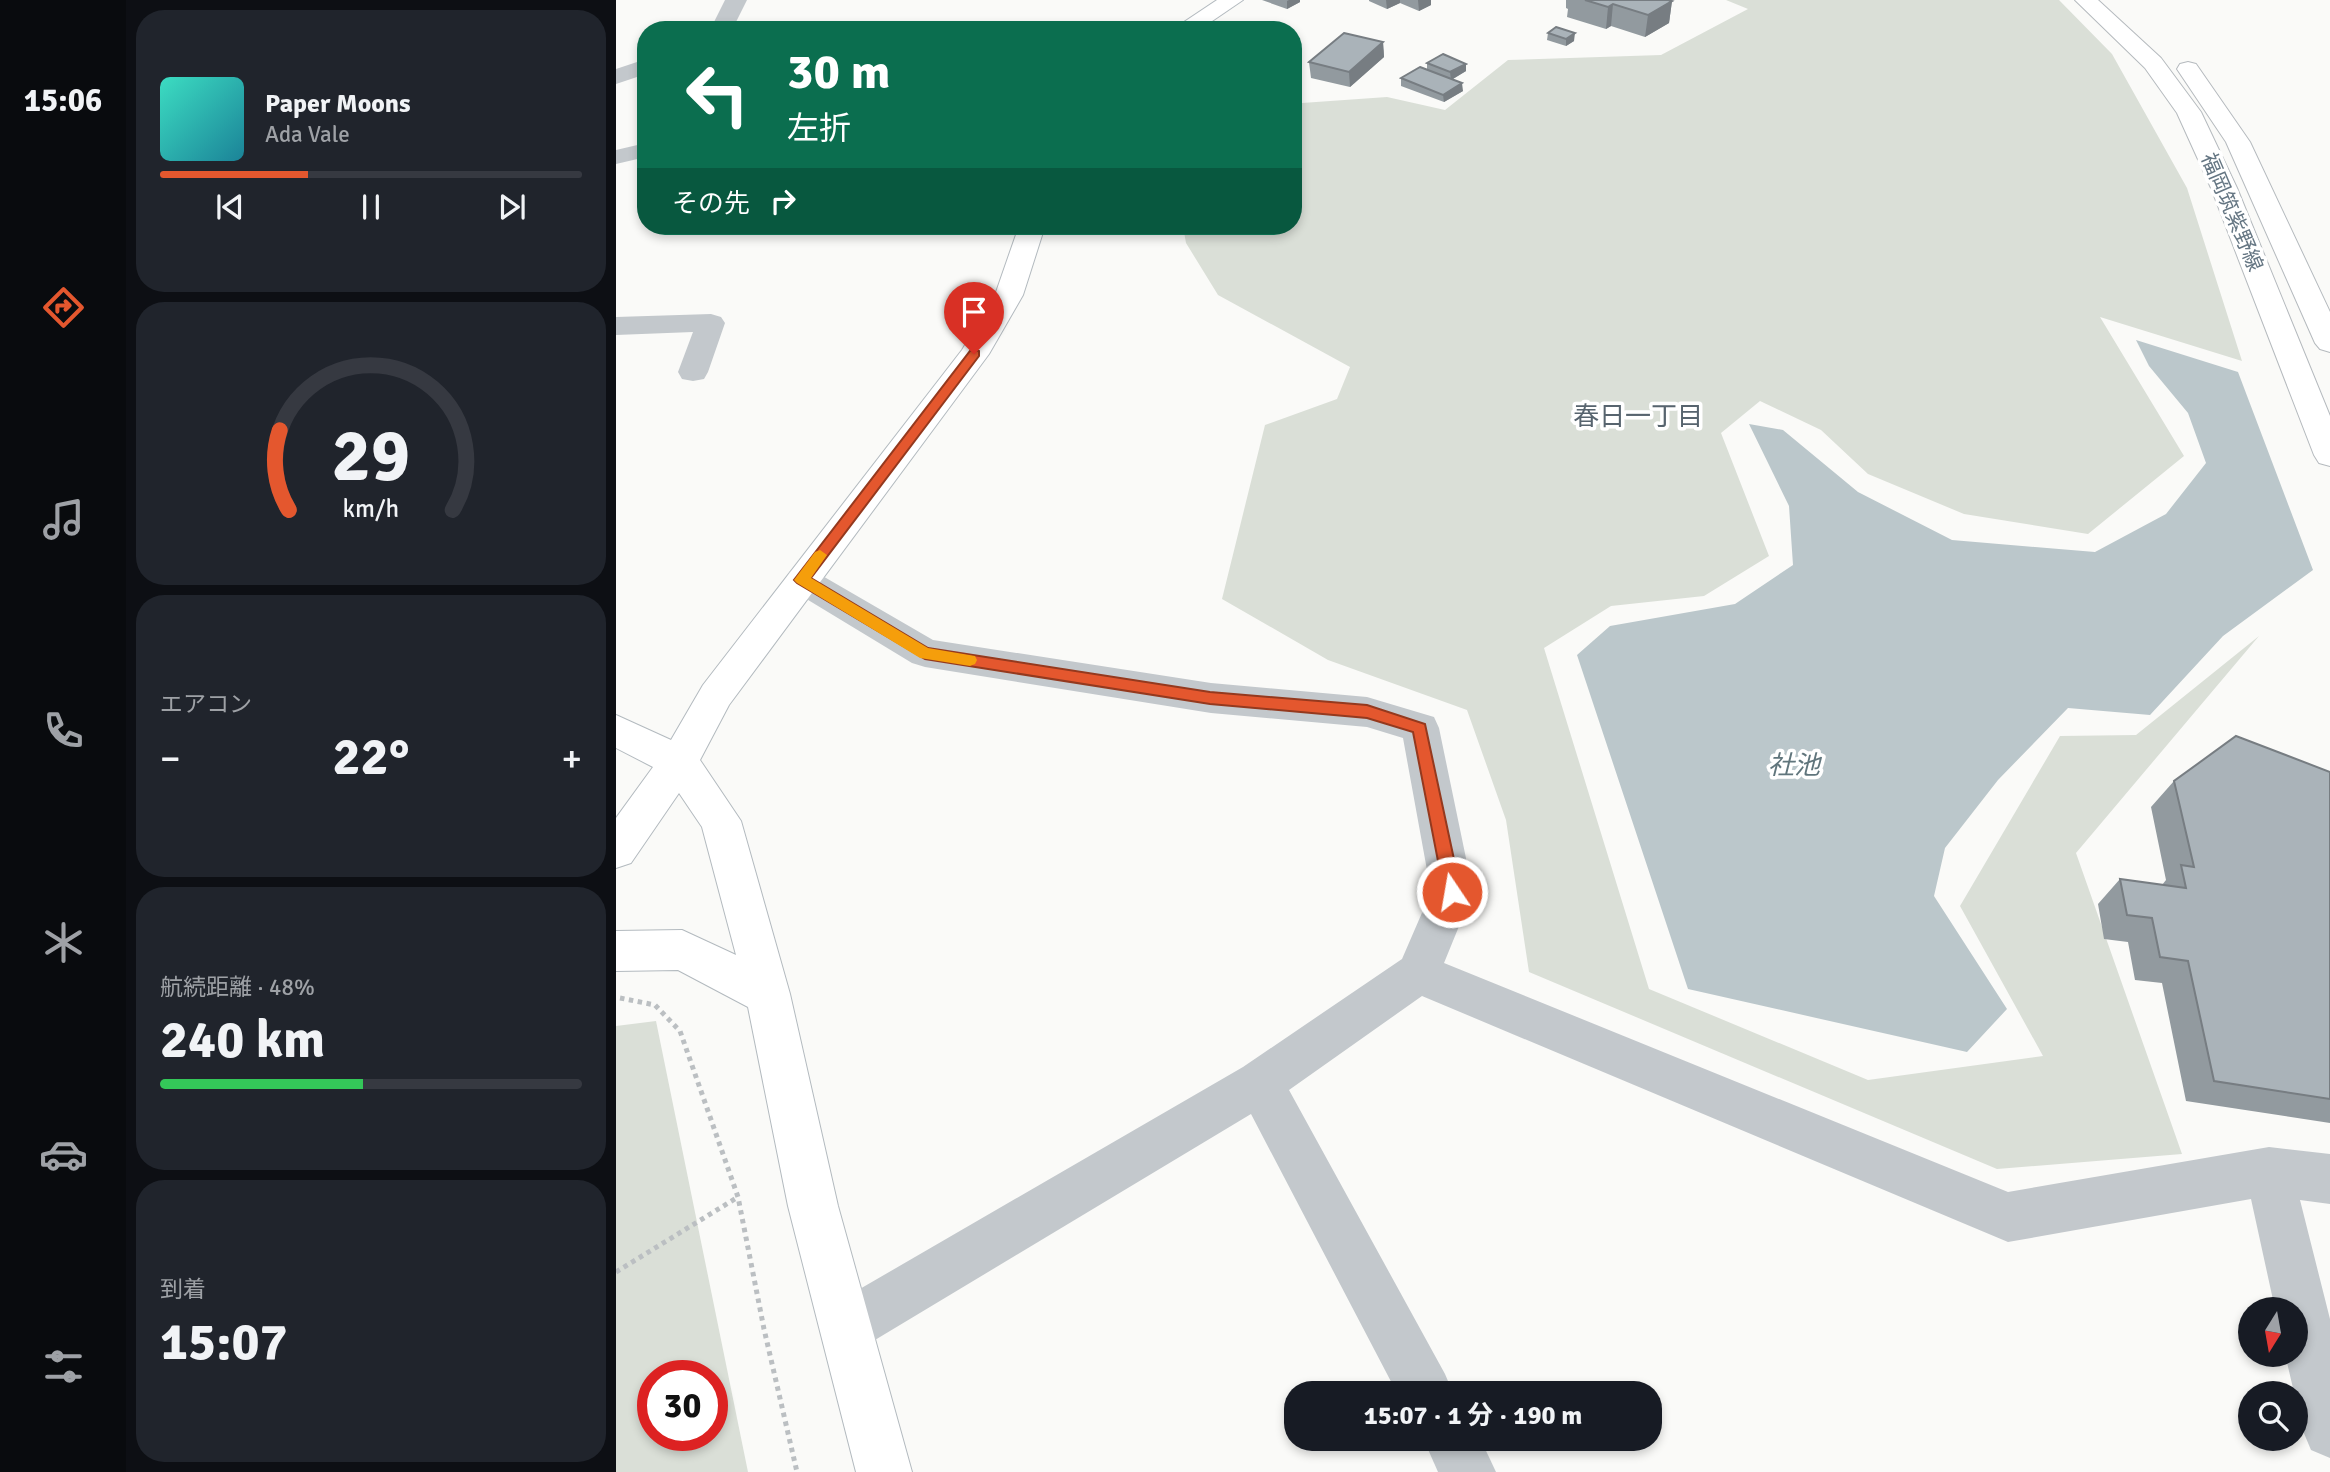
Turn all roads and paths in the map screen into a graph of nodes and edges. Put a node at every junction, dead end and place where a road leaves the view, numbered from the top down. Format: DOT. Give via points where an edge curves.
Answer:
graph roads {
  1 [pos="736,0"];
  2 [pos="1232,0"];
  3 [pos="2086,0"];
  4 [pos="2115,0"];
  5 [pos="726,21"];
  6 [pos="1198,21"];
  7 [pos="637,69"];
  8 [pos="616,77"];
  9 [pos="637,152"];
  10 [pos="616,157"];
  11 [pos="1029,235"];
  12 [pos="616,326"];
  13 [pos="2330,343"];
  14 [pos="693,372"];
  15 [pos="2330,455"];
  16 [pos="802,580"];
  17 [pos="616,730"];
  18 [pos="679,762"];
  19 [pos="616,850"];
  20 [pos="616,951"];
  21 [pos="1418,973"];
  22 [pos="768,993"];
  23 [pos="616,998"];
  24 [pos="1260,1083"];
  25 [pos="2269,1171"];
  26 [pos="2330,1179"];
  27 [pos="738,1197"];
  28 [pos="616,1272"];
  29 [pos="846,1327"];
  30 [pos="1420,1381"];
  31 [pos="2330,1431"];
  32 [pos="1457,1451"];
  33 [pos="797,1472"];
  34 [pos="884,1472"];
  35 [pos="1468,1472"];
  1 -- 5 [label="street"];
  2 -- 6 [label="main road"];
  3 -- 15 [label="main road, 福岡筑紫野線" via="2153,63 2189,112"];
  4 -- 13 [label="main road, 福岡筑紫野線" via="2150,29 2213,102 2238,142"];
  7 -- 8 [label="street"];
  9 -- 10 [label="street"];
  11 -- 16 [label="main road" via="1009,295 974,354"];
  12 -- 14 [label="street" via="710,323"];
  16 -- 18 [label="main road" via="716,695"];
  16 -- 21 [label="street" via="925,653 1210,698 1367,712 1420,728 1452,892"];
  17 -- 18 [label="main road"];
  18 -- 19 [label="main road"];
  18 -- 22 [label="main road" via="721,821"];
  20 -- 22 [label="main road" via="682,950"];
  21 -- 24 [label="street"];
  21 -- 25 [label="street" via="2008,1217"];
  22 -- 29 [label="main road" via="814,1206"];
  23 -- 27 [label="path" via="655,1005 680,1031"];
  24 -- 29 [label="street"];
  24 -- 30 [label="street"];
  25 -- 26 [label="street"];
  25 -- 31 [label="street"];
  27 -- 28 [label="path"];
  27 -- 33 [label="path"];
  29 -- 34 [label="main road"];
  32 -- 35 [label="street"];
}
